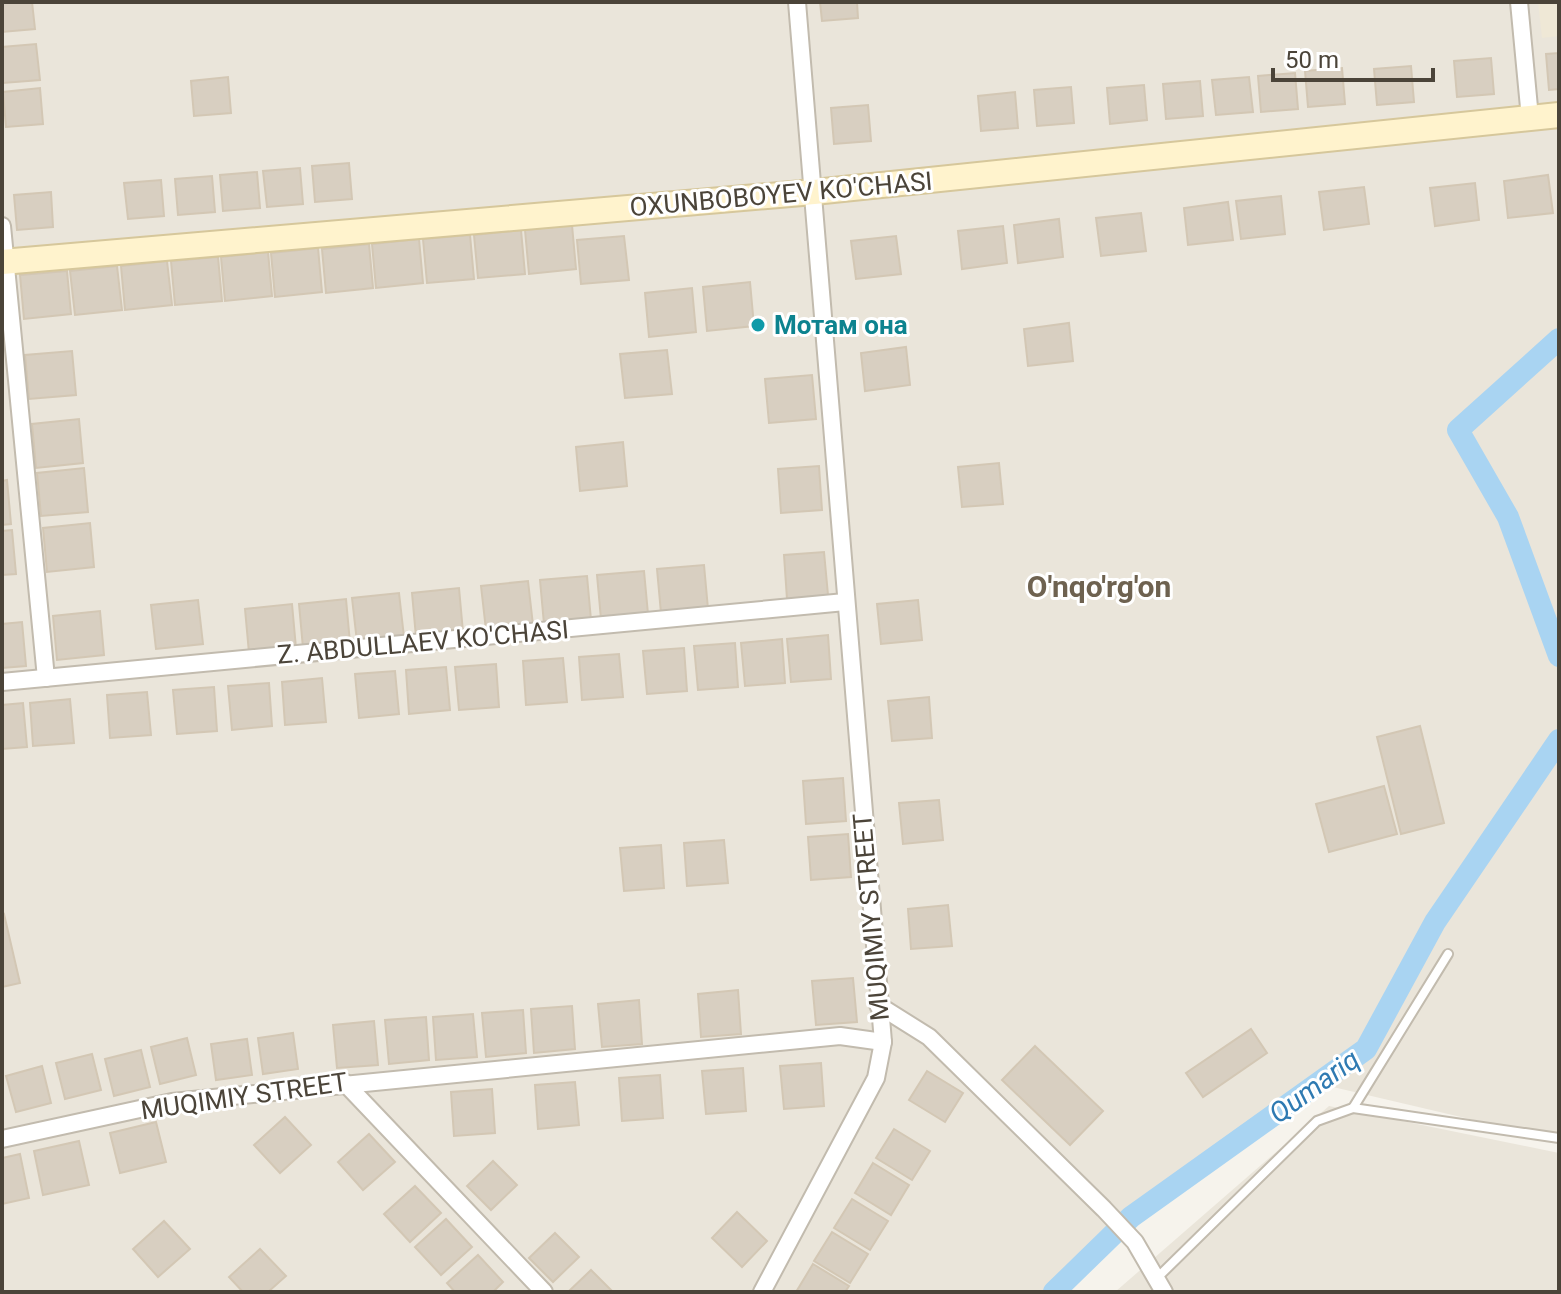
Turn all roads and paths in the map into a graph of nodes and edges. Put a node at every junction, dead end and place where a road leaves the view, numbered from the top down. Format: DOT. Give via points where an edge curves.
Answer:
graph roads {
  1 [pos="797,2"];
  2 [pos="1519,2"];
  3 [pos="1559,115"];
  4 [pos="1530,118"];
  5 [pos="814,192"];
  6 [pos="2,226"];
  7 [pos="4,262"];
  8 [pos="845,602"];
  9 [pos="46,678"];
  10 [pos="2,682"];
  11 [pos="1448,954"];
  12 [pos="878,1005"];
  13 [pos="883,1042"];
  14 [pos="344,1082"];
  15 [pos="1353,1108"];
  16 [pos="1559,1138"];
  17 [pos="2,1139"];
  18 [pos="1154,1288"];
  19 [pos="544,1292"];
  20 [pos="762,1292"];
  1 -- 5 [label="street, MUQIMIY STREET"];
  2 -- 4 [label="street"];
  3 -- 4 [label="main road, OXUNBOBOYEV KO'CHASI"];
  4 -- 5 [label="main road, OXUNBOBOYEV KO'CHASI"];
  5 -- 7 [label="main road, OXUNBOBOYEV KO'CHASI"];
  5 -- 8 [label="street, MUQIMIY STREET"];
  6 -- 7 [label="street"];
  7 -- 9 [label="street"];
  8 -- 9 [label="street, Z. ABDULLAEV KO'CHASI"];
  8 -- 12 [label="street, MUQIMIY STREET"];
  9 -- 10 [label="street, Z. ABDULLAEV KO'CHASI"];
  11 -- 15 [label="lane"];
  12 -- 13 [label="street, MUQIMIY STREET"];
  12 -- 18 [label="street" via="929,1037 1104,1209 1135,1242"];
  13 -- 14 [label="street, MUQIMIY STREET" via="840,1036"];
  13 -- 20 [label="street" via="876,1078"];
  14 -- 17 [label="street, MUQIMIY STREET" via="172,1102"];
  14 -- 19 [label="street"];
  15 -- 16 [label="lane"];
  15 -- 18 [label="lane" via="1317,1121"];
}
